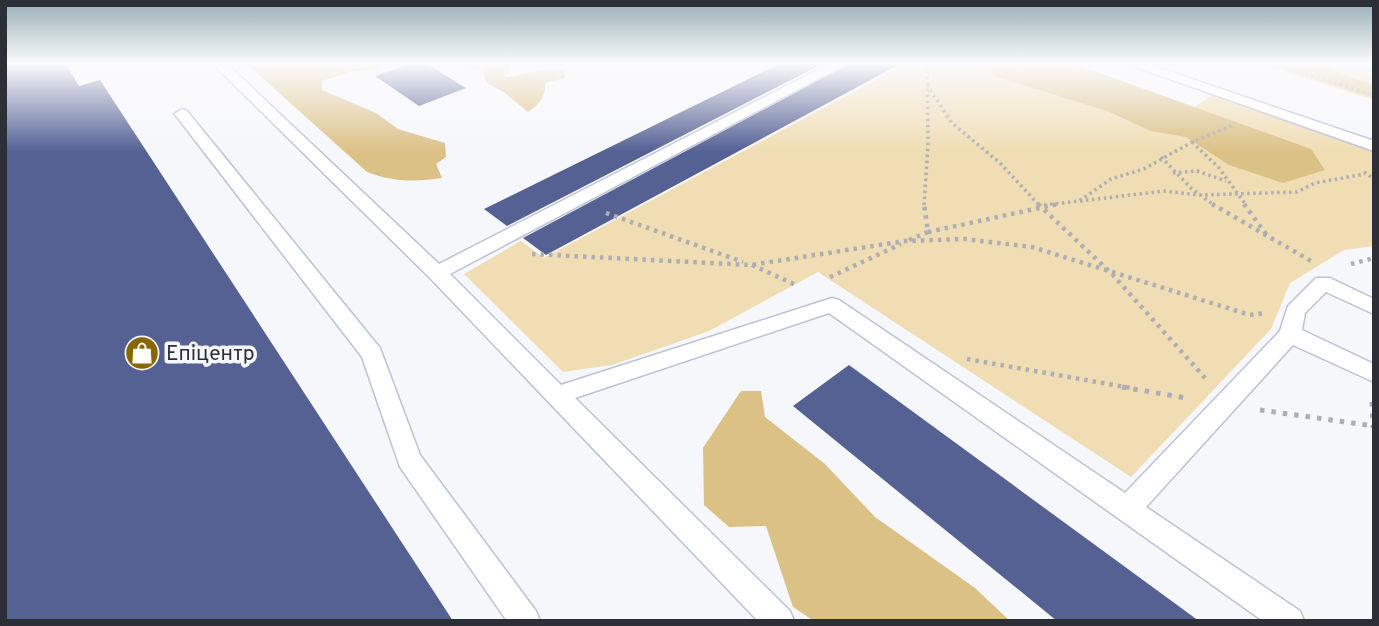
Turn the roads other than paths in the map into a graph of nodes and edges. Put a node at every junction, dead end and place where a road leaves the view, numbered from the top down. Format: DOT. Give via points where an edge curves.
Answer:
graph roads {
  1 [pos="249,93"];
  2 [pos="783,93"];
  3 [pos="1219,93"];
  4 [pos="182,114"];
  5 [pos="1374,146"];
  6 [pos="437,273"];
  7 [pos="1374,307"];
  8 [pos="1292,322"];
  9 [pos="1374,374"];
  10 [pos="557,395"];
  11 [pos="1127,509"];
  12 [pos="525,621"];
  13 [pos="779,621"];
  14 [pos="1289,621"];
  1 -- 6 [label="lane"];
  2 -- 6 [label="lane"];
  3 -- 5 [label="lane"];
  4 -- 12 [label="lane" via="372,354 409,460"];
  6 -- 10 [label="lane"];
  7 -- 8 [label="lane" via="1324,283"];
  8 -- 9 [label="lane"];
  8 -- 11 [label="lane" via="1225,404"];
  10 -- 11 [label="lane" via="832,305"];
  10 -- 13 [label="lane"];
  11 -- 14 [label="lane"];
}
